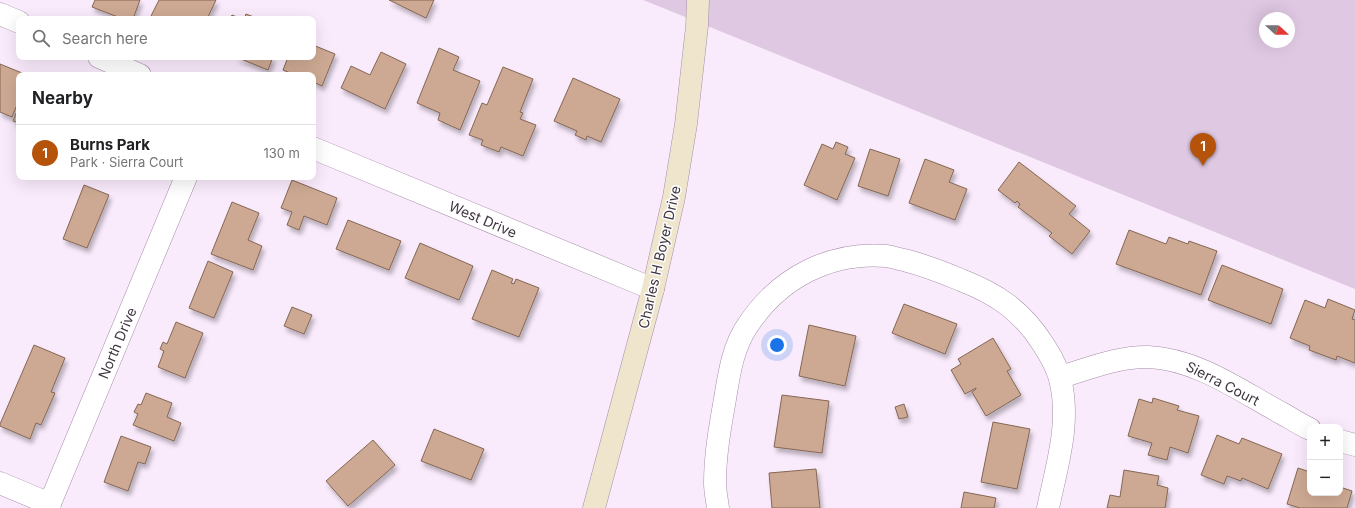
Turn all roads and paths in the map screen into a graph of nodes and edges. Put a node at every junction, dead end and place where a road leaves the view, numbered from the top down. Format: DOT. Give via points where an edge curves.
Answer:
graph roads {
  1 [pos="698,0"];
  2 [pos="0,14"];
  3 [pos="16,21"];
  4 [pos="106,60"];
  5 [pos="133,72"];
  6 [pos="316,149"];
  7 [pos="185,180"];
  8 [pos="653,289"];
  9 [pos="1060,377"];
  10 [pos="1307,427"];
  11 [pos="1343,442"];
  12 [pos="1355,445"];
  13 [pos="0,483"];
  14 [pos="49,506"];
  15 [pos="594,508"];
  16 [pos="718,508"];
  17 [pos="1048,508"];
  1 -- 8 [label="street, Charles H Boyer Drive" via="685,132 674,197"];
  2 -- 3 [label="street"];
  4 -- 5 [label="street"];
  6 -- 8 [label="street, West Drive"];
  7 -- 14 [label="street, North Drive"];
  8 -- 15 [label="street, Charles H Boyer Drive"];
  9 -- 10 [label="street, Sierra Court" via="1118,360 1148,357 1176,360 1212,375"];
  9 -- 16 [label="street" via="1052,357 1034,330 1013,308 992,293 927,266 889,256 841,258 807,270 767,301 747,325 741,338 729,377 718,439 715,485"];
  9 -- 17 [label="street" via="1064,400 1064,432"];
  11 -- 12 [label="street"];
  13 -- 14 [label="street"];
}
